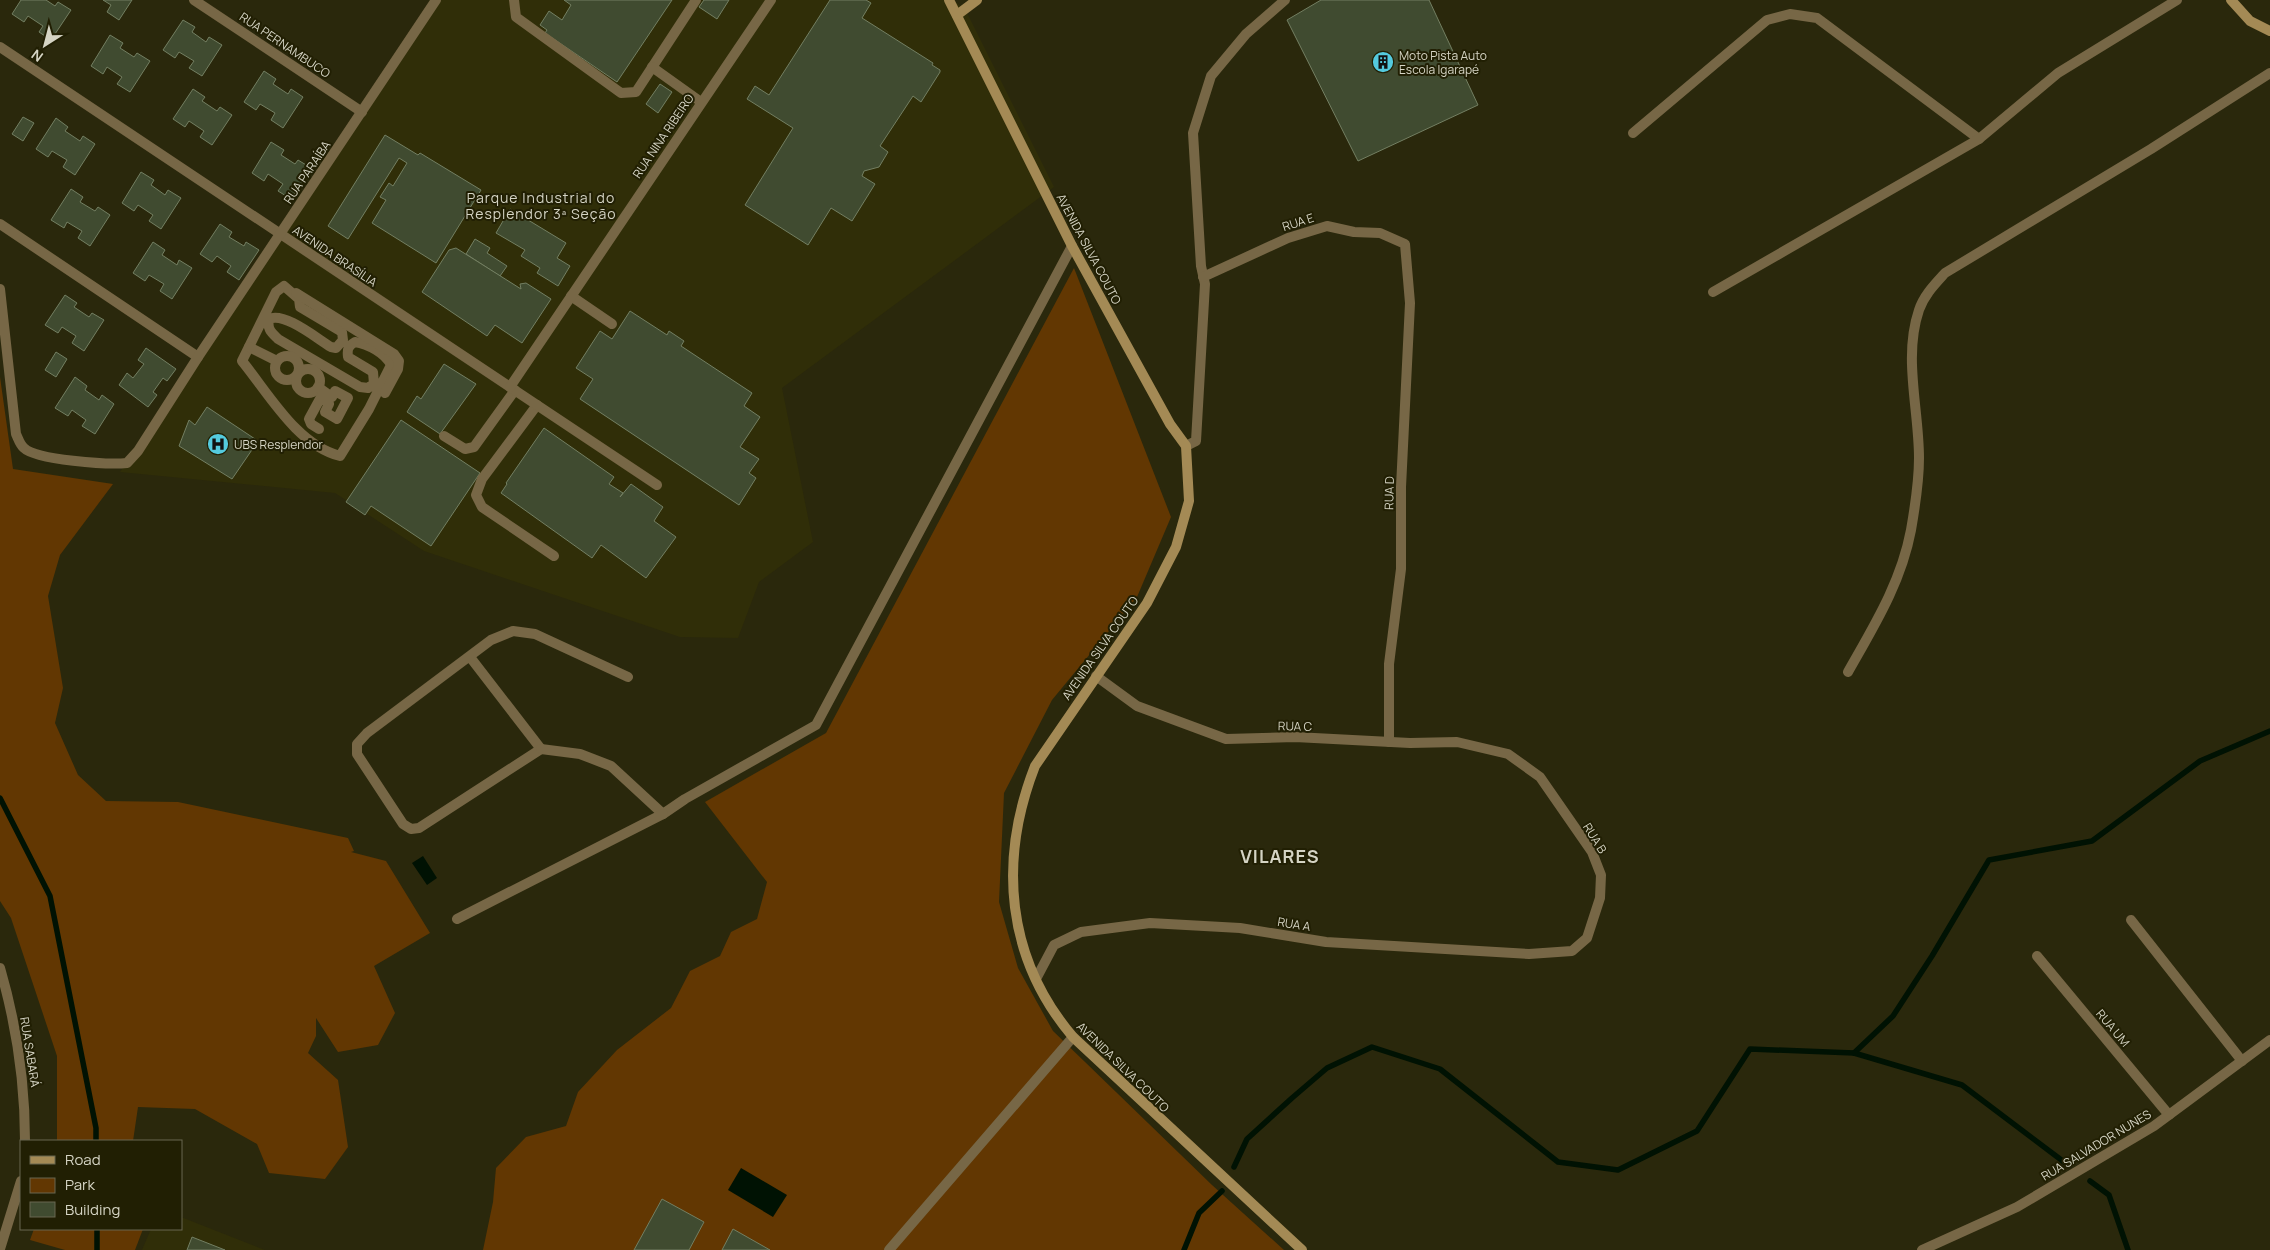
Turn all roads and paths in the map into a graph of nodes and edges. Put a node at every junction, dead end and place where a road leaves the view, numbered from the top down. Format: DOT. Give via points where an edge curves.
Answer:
graph roads {
  1 [pos="194,0"];
  2 [pos="436,0"];
  3 [pos="514,0"];
  4 [pos="696,0"];
  5 [pos="771,0"];
  6 [pos="949,0"];
  7 [pos="977,0"];
  8 [pos="1285,0"];
  9 [pos="2177,0"];
  10 [pos="2231,0"];
  11 [pos="957,15"];
  12 [pos="2270,32"];
  13 [pos="0,47"];
  14 [pos="652,67"];
  15 [pos="2270,73"];
  16 [pos="701,102"];
  17 [pos="362,112"];
  18 [pos="1632,134"];
  19 [pos="1979,139"];
  20 [pos="0,224"];
  21 [pos="280,234"];
  22 [pos="1405,244"];
  23 [pos="1072,246"];
  24 [pos="1203,277"];
  25 [pos="284,286"];
  26 [pos="0,289"];
  27 [pos="1713,292"];
  28 [pos="571,296"];
  29 [pos="612,324"];
  30 [pos="249,347"];
  31 [pos="198,357"];
  32 [pos="277,361"];
  33 [pos="298,374"];
  34 [pos="318,387"];
  35 [pos="512,389"];
  36 [pos="537,405"];
  37 [pos="319,429"];
  38 [pos="444,436"];
  39 [pos="357,444"];
  40 [pos="1186,446"];
  41 [pos="657,485"];
  42 [pos="554,556"];
  43 [pos="470,657"];
  44 [pos="1848,672"];
  45 [pos="1096,676"];
  46 [pos="628,677"];
  47 [pos="1389,742"];
  48 [pos="541,749"];
  49 [pos="1508,754"];
  50 [pos="663,814"];
  51 [pos="457,919"];
  52 [pos="2132,920"];
  53 [pos="1572,951"];
  54 [pos="2037,956"];
  55 [pos="0,968"];
  56 [pos="1036,979"];
  57 [pos="1073,1038"];
  58 [pos="2270,1040"];
  59 [pos="2242,1061"];
  60 [pos="2169,1116"];
  61 [pos="25,1140"];
  62 [pos="20,1184"];
  63 [pos="0,1249"];
  64 [pos="889,1250"];
  65 [pos="1302,1250"];
  66 [pos="1922,1250"];
  1 -- 17 [label="street, RUA PERNAMBUCO"];
  2 -- 17 [label="street, RUA PARAÍBA"];
  3 -- 14 [label="street" via="516,17 621,93 636,92"];
  4 -- 14 [label="street"];
  5 -- 16 [label="street, RUA NINA RIBEIRO"];
  6 -- 11 [label="main road, AVENIDA SILVA COUTO"];
  7 -- 11 [label="main road"];
  8 -- 24 [label="street" via="1246,34 1211,76 1193,133"];
  9 -- 19 [label="street" via="2058,73"];
  10 -- 12 [label="main road" via="2250,21"];
  11 -- 23 [label="main road, AVENIDA SILVA COUTO"];
  13 -- 21 [label="street, AVENIDA BRASÍLIA"];
  14 -- 16 [label="street"];
  15 -- 44 [label="street" via="2151,149 1968,258 1945,273 1931,288 1919,308 1913,335 1919,458 1911,530 1896,584"];
  16 -- 28 [label="street, RUA NINA RIBEIRO"];
  17 -- 21 [label="street, RUA PARAÍBA"];
  18 -- 19 [label="street" via="1767,20 1790,14 1817,18"];
  19 -- 27 [label="street"];
  20 -- 31 [label="street"];
  21 -- 31 [label="street, RUA PARAÍBA"];
  21 -- 35 [label="street, AVENIDA BRASÍLIA"];
  22 -- 24 [label="street, RUA E" via="1380,233 1327,226 1288,238"];
  22 -- 47 [label="street, RUA D" via="1410,303 1401,487 1401,569 1389,664"];
  23 -- 40 [label="main road, AVENIDA SILVA COUTO" via="1170,424"];
  23 -- 50 [label="street" via="816,725"];
  24 -- 40 [label="street" via="1196,441"];
  25 -- 30 [label="street" via="276,292"];
  25 -- 30 [label="street" via="299,299 300,307 342,332 343,340 336,348 331,347 276,316 269,319 268,326 278,339 360,387 368,388 374,384 374,377 372,372 348,357 350,345 361,343 387,357 391,365 340,456 314,443 292,423 242,361"];
  25 -- 39 [label="street" via="394,354 400,361"];
  26 -- 31 [label="street, RUA PARAÍBA" via="16,434 24,448 37,455 112,465 127,463"];
  28 -- 29 [label="street"];
  28 -- 35 [label="street, RUA NINA RIBEIRO"];
  30 -- 32 [label="street"];
  32 -- 33 [label="street" via="294,357 300,368"];
  32 -- 33 [label="street" via="277,374 281,378 293,379"];
  33 -- 34 [label="street" via="309,369 315,371 320,382"];
  33 -- 34 [label="street" via="296,380 302,391 314,392"];
  34 -- 37 [label="street" via="332,397 335,390 348,398 337,420 325,412 329,404 321,397 309,420"];
  35 -- 36 [label="street, AVENIDA BRASÍLIA"];
  35 -- 38 [label="street, RUA NINA RIBEIRO" via="474,446 465,449"];
  36 -- 41 [label="street, AVENIDA BRASÍLIA"];
  36 -- 42 [label="street" via="482,479 476,495 482,507"];
  40 -- 45 [label="main road, AVENIDA SILVA COUTO" via="1190,501 1176,547 1147,603"];
  43 -- 46 [label="street" via="491,640 512,631 535,634"];
  43 -- 48 [label="street"];
  43 -- 48 [label="street" via="367,733 357,744 357,754 402,824 410,829 419,828"];
  45 -- 47 [label="street, RUA C" via="1137,706 1226,739 1295,737"];
  45 -- 56 [label="main road, AVENIDA SILVA COUTO" via="1035,766 1015,831 1012,892 1017,922"];
  47 -- 49 [label="street, RUA C" via="1457,742"];
  48 -- 50 [label="street" via="580,754 611,766"];
  49 -- 53 [label="street, RUA B" via="1540,778 1592,852 1601,875 1600,898 1590,930"];
  50 -- 51 [label="street"];
  52 -- 59 [label="street"];
  53 -- 56 [label="street, RUA A" via="1529,954 1326,942 1240,928 1150,922 1082,932 1054,945"];
  54 -- 60 [label="street, RUA UM"];
  55 -- 61 [label="street, RUA SABARÁ" via="8,996 25,1104"];
  56 -- 57 [label="main road, AVENIDA SILVA COUTO" via="1044,999"];
  57 -- 64 [label="street"];
  57 -- 65 [label="main road, AVENIDA SILVA COUTO"];
  58 -- 59 [label="street, RUA SALVADOR NUNES"];
  59 -- 60 [label="street, RUA SALVADOR NUNES"];
  60 -- 66 [label="street, RUA SALVADOR NUNES" via="2017,1206"];
  62 -- 63 [label="street"];
}
